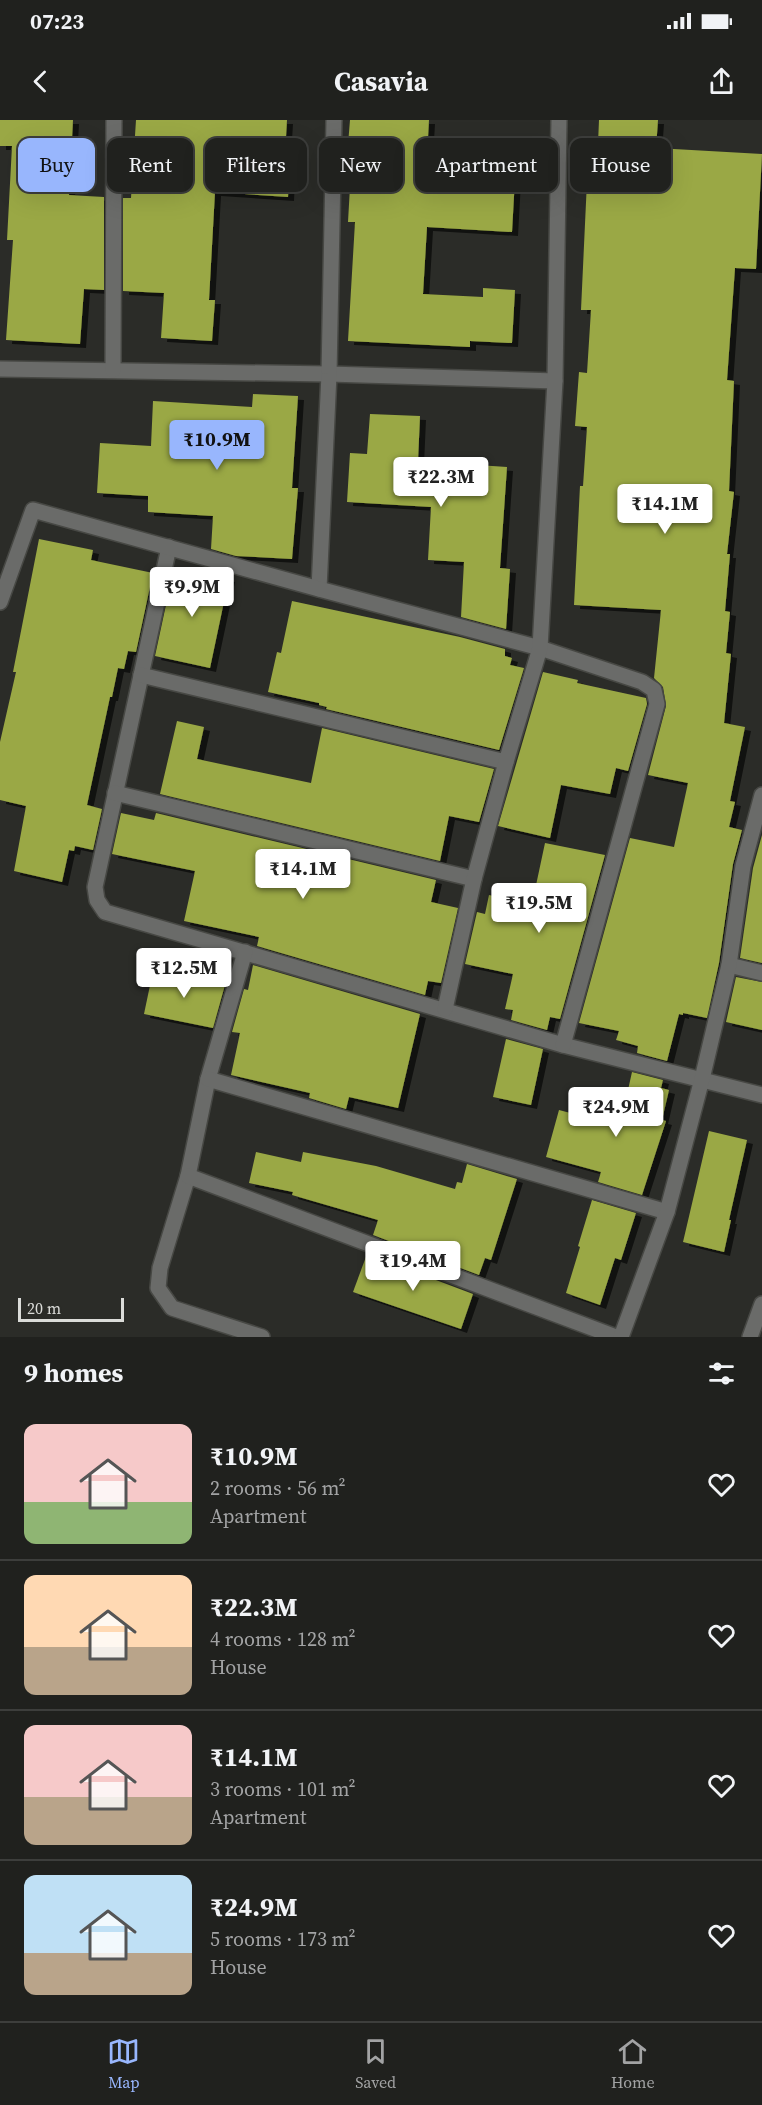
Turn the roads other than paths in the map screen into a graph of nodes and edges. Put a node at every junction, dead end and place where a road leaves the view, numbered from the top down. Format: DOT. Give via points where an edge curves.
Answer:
graph roads {
  1 [pos="114,120"];
  2 [pos="333,120"];
  3 [pos="559,120"];
  4 [pos="0,369"];
  5 [pos="113,370"];
  6 [pos="329,374"];
  7 [pos="555,381"];
  8 [pos="169,547"];
  9 [pos="319,589"];
  10 [pos="0,603"];
  11 [pos="540,648"];
  12 [pos="141,675"];
  13 [pos="506,762"];
  14 [pos="115,793"];
  15 [pos="762,795"];
  16 [pos="474,879"];
  17 [pos="245,952"];
  18 [pos="729,965"];
  19 [pos="762,973"];
  20 [pos="445,1009"];
  21 [pos="563,1045"];
  22 [pos="208,1079"];
  23 [pos="702,1079"];
  24 [pos="762,1095"];
  25 [pos="188,1176"];
  26 [pos="667,1212"];
  27 [pos="762,1304"];
  28 [pos="262,1337"];
  29 [pos="616,1337"];
  30 [pos="621,1337"];
  31 [pos="750,1337"];
  1 -- 5 [label="street"];
  2 -- 6 [label="street"];
  3 -- 7 [label="street"];
  4 -- 5 [label="street"];
  5 -- 6 [label="street"];
  6 -- 7 [label="street"];
  6 -- 9 [label="street"];
  7 -- 11 [label="street"];
  8 -- 9 [label="street"];
  8 -- 10 [label="street" via="33,510"];
  8 -- 12 [label="street"];
  9 -- 11 [label="street"];
  11 -- 13 [label="street"];
  11 -- 21 [label="street" via="642,682 654,690 657,704"];
  12 -- 13 [label="street"];
  12 -- 14 [label="street"];
  13 -- 16 [label="street"];
  14 -- 16 [label="street"];
  14 -- 17 [label="street" via="94,887 105,912"];
  15 -- 18 [label="street" via="743,866"];
  16 -- 20 [label="street"];
  17 -- 20 [label="street"];
  17 -- 22 [label="street"];
  18 -- 19 [label="street"];
  18 -- 23 [label="street"];
  20 -- 21 [label="street"];
  21 -- 23 [label="street"];
  22 -- 25 [label="street"];
  22 -- 26 [label="street"];
  23 -- 24 [label="street"];
  23 -- 26 [label="street"];
  25 -- 28 [label="street" via="160,1268 158,1288 172,1308"];
  25 -- 29 [label="street"];
  26 -- 30 [label="street"];
  27 -- 31 [label="street"];
}
